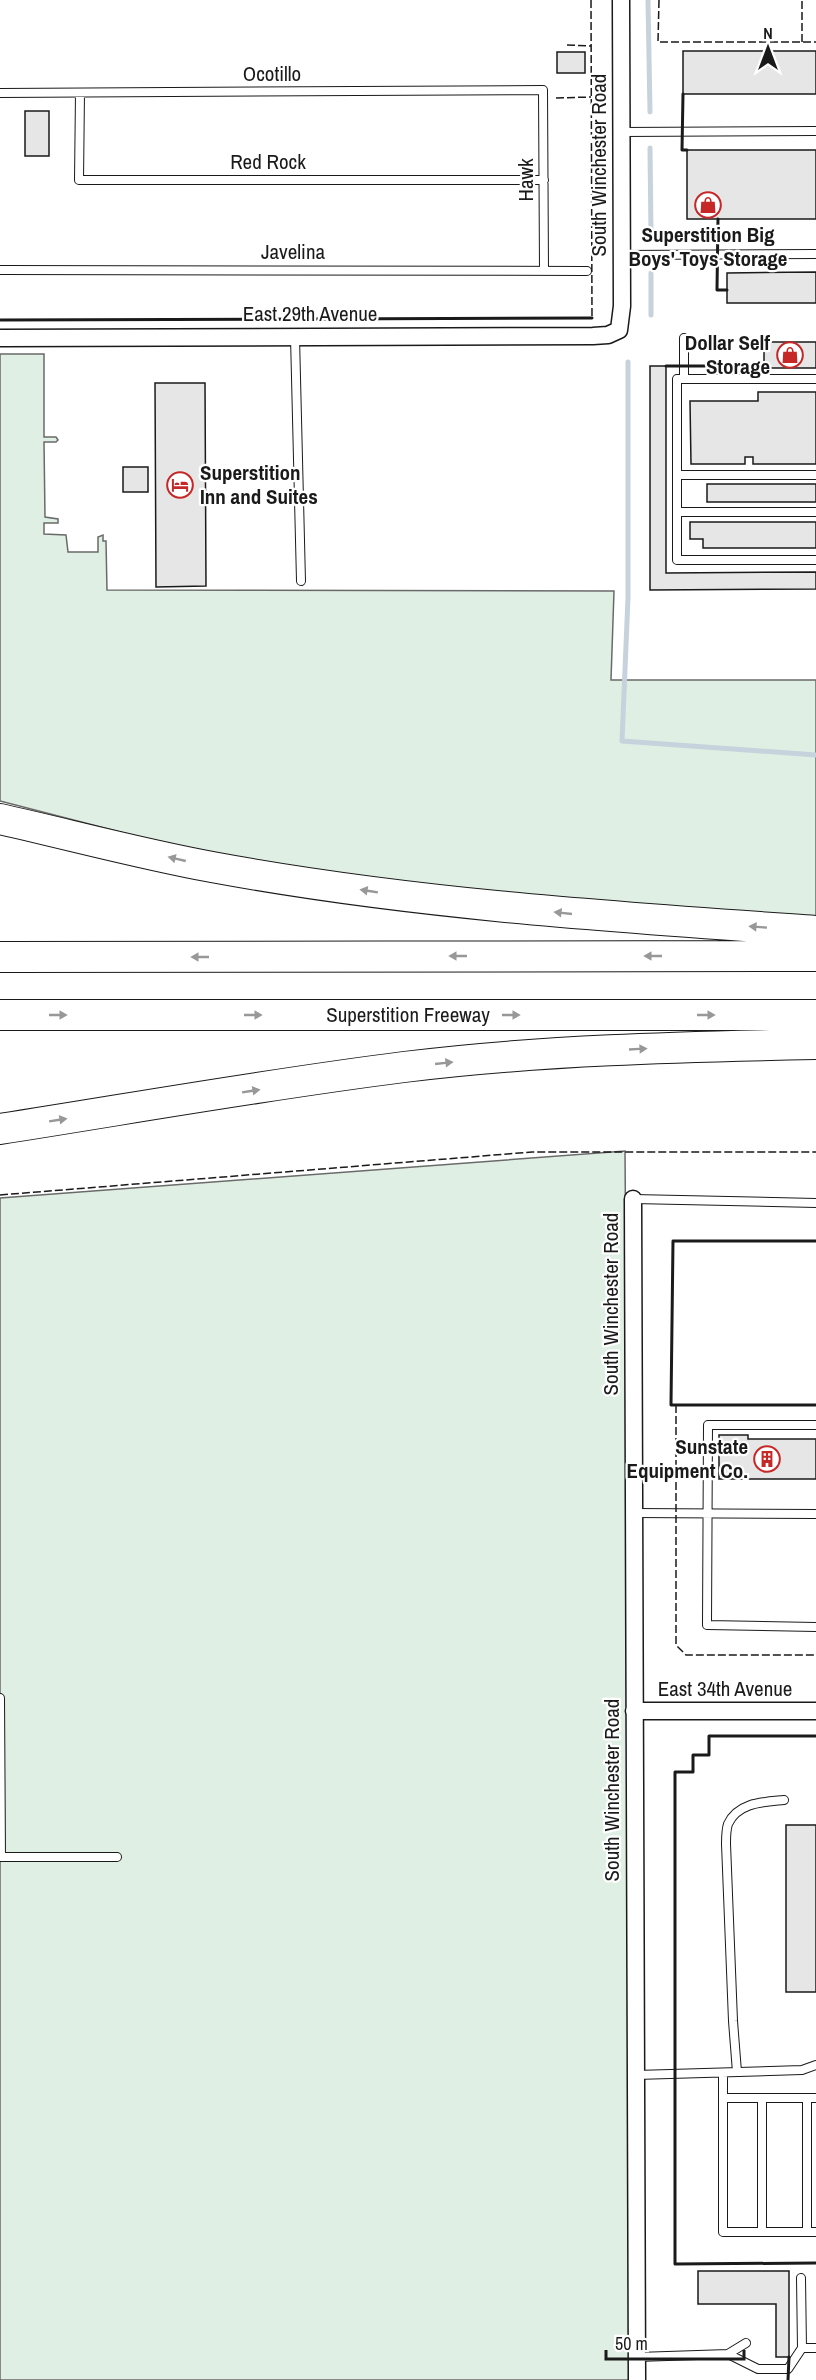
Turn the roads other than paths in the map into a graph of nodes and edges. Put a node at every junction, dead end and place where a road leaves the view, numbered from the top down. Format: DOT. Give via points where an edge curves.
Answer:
graph roads {
  1 [pos="621,0"];
  2 [pos="543,90"];
  3 [pos="0,93"];
  4 [pos="80,93"];
  5 [pos="622,132"];
  6 [pos="816,132"];
  7 [pos="544,180"];
  8 [pos="816,254"];
  9 [pos="622,255"];
  10 [pos="0,270"];
  11 [pos="544,270"];
  12 [pos="587,271"];
  13 [pos="619,330"];
  14 [pos="295,337"];
  15 [pos="0,338"];
  16 [pos="684,338"];
  17 [pos="816,379"];
  18 [pos="684,380"];
  19 [pos="677,475"];
  20 [pos="816,475"];
  21 [pos="677,512"];
  22 [pos="816,512"];
  23 [pos="816,560"];
  24 [pos="301,581"];
  25 [pos="0,819"];
  26 [pos="816,931"];
  27 [pos="816,956"];
  28 [pos="0,957"];
  29 [pos="816,1015"];
  30 [pos="0,1016"];
  31 [pos="816,1044"];
  32 [pos="0,1129"];
  33 [pos="633,1199"];
  34 [pos="816,1203"];
  35 [pos="816,1425"];
  36 [pos="634,1513"];
  37 [pos="708,1513"];
  38 [pos="816,1514"];
  39 [pos="816,1627"];
  40 [pos="0,1698"];
  41 [pos="816,1711"];
  42 [pos="634,1712"];
  43 [pos="0,1731"];
  44 [pos="0,1773"];
  45 [pos="784,1800"];
  46 [pos="0,1857"];
  47 [pos="117,1857"];
  48 [pos="816,2065"];
  49 [pos="737,2072"];
  50 [pos="723,2073"];
  51 [pos="636,2075"];
  52 [pos="723,2098"];
  53 [pos="762,2098"];
  54 [pos="811,2098"];
  55 [pos="762,2232"];
  56 [pos="811,2232"];
  57 [pos="801,2278"];
  58 [pos="746,2343"];
  59 [pos="802,2348"];
  60 [pos="816,2348"];
  61 [pos="728,2354"];
  62 [pos="637,2357"];
  63 [pos="637,2380"];
  1 -- 5 [label="street, South Winchester Road"];
  2 -- 4 [label="lane, Ocotillo"];
  2 -- 7 [label="lane, Hawk"];
  3 -- 4 [label="lane, Ocotillo"];
  4 -- 7 [label="lane, Red Rock" via="79,180"];
  5 -- 6 [label="lane"];
  5 -- 9 [label="street, South Winchester Road"];
  7 -- 11 [label="lane, Hawk"];
  8 -- 9 [label="lane"];
  9 -- 13 [label="street, South Winchester Road"];
  10 -- 11 [label="lane, Javelina"];
  11 -- 12 [label="lane, Javelina"];
  13 -- 14 [label="street, East 29th Avenue" via="593,336"];
  14 -- 15 [label="street, East 29th Avenue"];
  14 -- 24 [label="lane"];
  16 -- 18 [label="lane"];
  17 -- 18 [label="lane"];
  18 -- 19 [label="lane" via="677,380"];
  19 -- 20 [label="lane"];
  19 -- 21 [label="lane"];
  21 -- 22 [label="lane"];
  21 -- 23 [label="lane" via="677,560"];
  26 -- 25 [label="highway, one-way" via="574,914 392,895 211,867"];
  27 -- 28 [label="highway, one-way"];
  30 -- 29 [label="highway, Superstition Freeway, one-way"];
  32 -- 31 [label="highway, one-way" via="415,1066 549,1053"];
  33 -- 34 [label="lane"];
  33 -- 36 [label="street, South Winchester Road"];
  35 -- 37 [label="lane" via="708,1425"];
  36 -- 37 [label="lane"];
  36 -- 42 [label="street, South Winchester Road"];
  37 -- 38 [label="lane"];
  37 -- 39 [label="lane" via="707,1625"];
  40 -- 43 [label="lane"];
  41 -- 42 [label="street, East 34th Avenue"];
  42 -- 51 [label="street, South Winchester Road"];
  43 -- 44 [label="lane"];
  44 -- 46 [label="lane"];
  45 -- 49 [label="lane" via="756,1802 742,1809 728,1824"];
  46 -- 47 [label="lane"];
  48 -- 49 [label="lane" via="802,2070"];
  49 -- 50 [label="lane"];
  50 -- 51 [label="lane"];
  50 -- 52 [label="lane"];
  51 -- 62 [label="street, South Winchester Road"];
  52 -- 53 [label="lane"];
  52 -- 55 [label="lane" via="723,2232"];
  53 -- 54 [label="lane"];
  53 -- 55 [label="lane"];
  54 -- 56 [label="lane"];
  55 -- 56 [label="lane"];
  57 -- 59 [label="lane"];
  58 -- 61 [label="lane"];
  59 -- 60 [label="lane"];
  59 -- 61 [label="lane" via="788,2369 758,2369"];
  61 -- 62 [label="lane"];
  62 -- 63 [label="street, South Winchester Road"];
}
